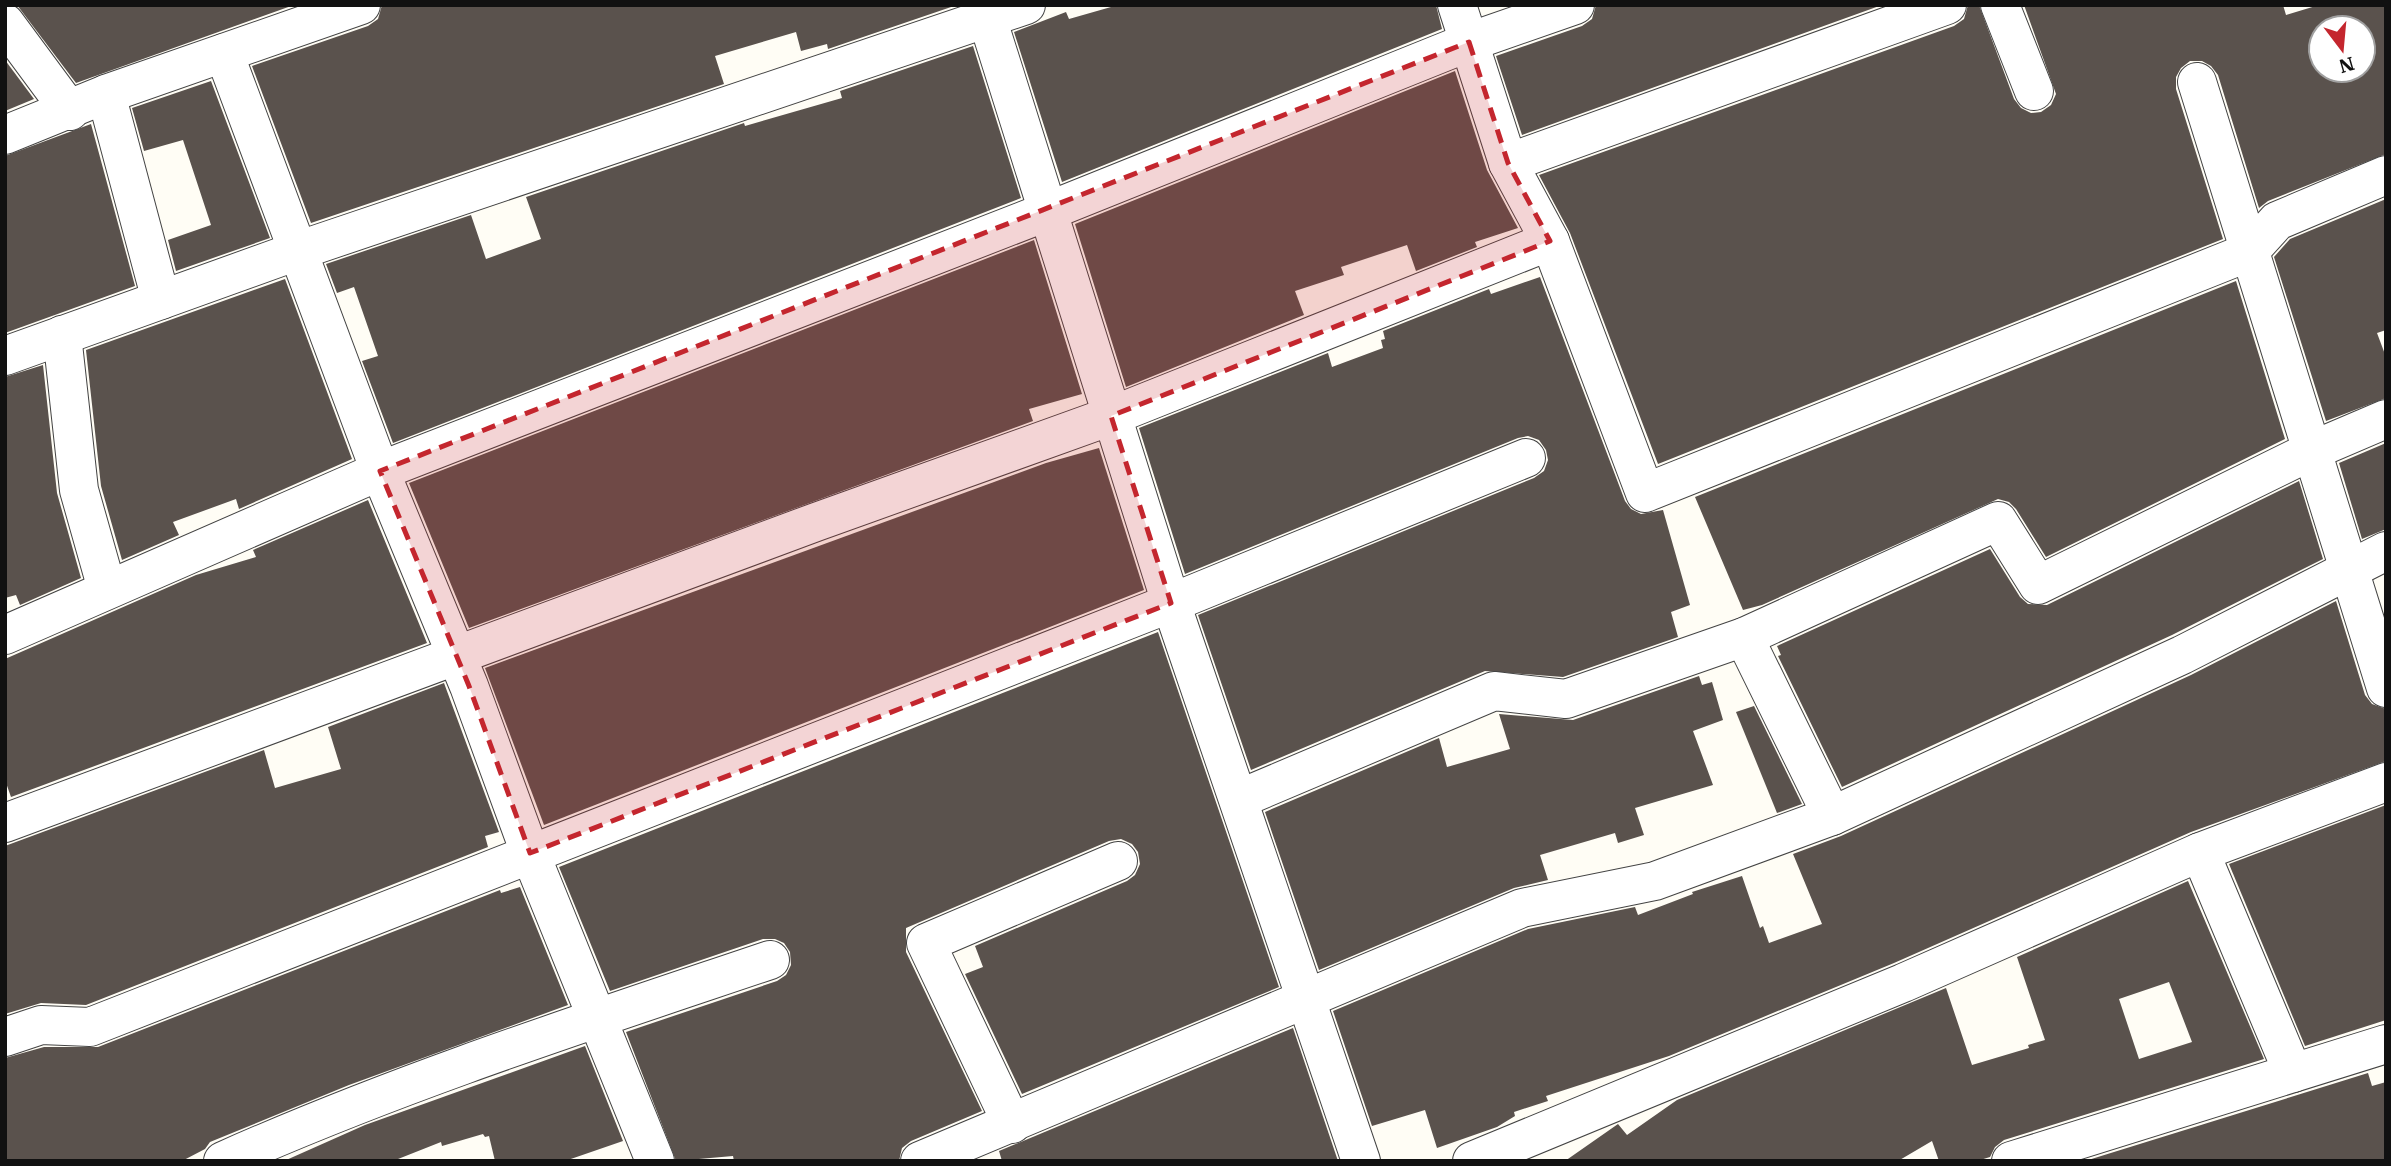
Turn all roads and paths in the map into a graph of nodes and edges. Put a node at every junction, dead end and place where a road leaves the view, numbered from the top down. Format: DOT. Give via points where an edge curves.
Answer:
graph roads {
  1 [pos="360,5"];
  2 [pos="1026,5"];
  3 [pos="1457,5"];
  4 [pos="1575,5"];
  5 [pos="1947,5"];
  6 [pos="2000,5"];
  7 [pos="985,12"];
  8 [pos="5,23"];
  9 [pos="1469,42"];
  10 [pos="224,53"];
  11 [pos="2197,82"];
  12 [pos="2034,91"];
  13 [pos="106,93"];
  14 [pos="70,111"];
  15 [pos="5,135"];
  16 [pos="1508,163"];
  17 [pos="2386,175"];
  18 [pos="1046,212"];
  19 [pos="1550,241"];
  20 [pos="297,251"];
  21 [pos="2249,252"];
  22 [pos="161,300"];
  23 [pos="62,335"];
  24 [pos="5,356"];
  25 [pos="1111,416"];
  26 [pos="2386,419"];
  27 [pos="2311,451"];
  28 [pos="1526,458"];
  29 [pos="380,471"];
  30 [pos="2386,551"];
  31 [pos="2348,568"];
  32 [pos="107,589"];
  33 [pos="1171,603"];
  34 [pos="5,635"];
  35 [pos="1744,637"];
  36 [pos="455,654"];
  37 [pos="2386,688"];
  38 [pos="2386,782"];
  39 [pos="1239,799"];
  40 [pos="1832,816"];
  41 [pos="5,823"];
  42 [pos="2200,852"];
  43 [pos="530,853"];
  44 [pos="1118,860"];
  45 [pos="770,960"];
  46 [pos="1305,999"];
  47 [pos="597,1018"];
  48 [pos="5,1037"];
  49 [pos="2386,1044"];
  50 [pos="2293,1073"];
  51 [pos="1012,1124"];
  52 [pos="223,1161"];
  53 [pos="655,1161"];
  54 [pos="920,1161"];
  55 [pos="1361,1161"];
  56 [pos="1472,1161"];
  57 [pos="2011,1161"];
  1 -- 10 [label="street"];
  2 -- 7 [label="street"];
  3 -- 9 [label="street"];
  4 -- 9 [label="street"];
  5 -- 16 [label="street"];
  6 -- 12 [label="street"];
  7 -- 18 [label="street"];
  7 -- 20 [label="street"];
  8 -- 14 [label="street"];
  9 -- 16 [label="street"];
  9 -- 18 [label="street"];
  10 -- 13 [label="street"];
  10 -- 20 [label="street"];
  11 -- 21 [label="street"];
  13 -- 14 [label="street"];
  13 -- 22 [label="street"];
  14 -- 15 [label="street"];
  16 -- 19 [label="street"];
  17 -- 21 [label="street" via="2277,220"];
  18 -- 25 [label="street"];
  18 -- 29 [label="street"];
  19 -- 21 [label="street" via="1645,493"];
  19 -- 25 [label="street"];
  20 -- 22 [label="street"];
  20 -- 29 [label="street"];
  21 -- 27 [label="street"];
  22 -- 23 [label="street"];
  23 -- 24 [label="street"];
  23 -- 32 [label="street" via="79,491"];
  25 -- 33 [label="street"];
  25 -- 36 [label="street"];
  26 -- 27 [label="street"];
  27 -- 31 [label="street"];
  27 -- 35 [label="street" via="2038,585 1998,521"];
  28 -- 33 [label="street"];
  29 -- 32 [label="street"];
  29 -- 36 [label="street"];
  30 -- 31 [label="street"];
  31 -- 37 [label="street"];
  31 -- 40 [label="street" via="2182,654"];
  32 -- 34 [label="street"];
  33 -- 39 [label="street"];
  33 -- 43 [label="street"];
  35 -- 39 [label="street" via="1566,699 1494,691"];
  35 -- 40 [label="street"];
  36 -- 41 [label="street"];
  36 -- 43 [label="street"];
  38 -- 42 [label="street"];
  39 -- 46 [label="street"];
  40 -- 46 [label="street" via="1655,881 1522,908"];
  42 -- 50 [label="street"];
  42 -- 56 [label="street" via="1903,983"];
  43 -- 47 [label="street"];
  43 -- 48 [label="street" via="90,1027 41,1025"];
  44 -- 51 [label="street" via="926,943"];
  45 -- 47 [label="street"];
  46 -- 51 [label="street"];
  46 -- 55 [label="street"];
  47 -- 52 [label="street" via="302,1126"];
  47 -- 53 [label="street"];
  49 -- 50 [label="street"];
  50 -- 57 [label="street"];
  51 -- 54 [label="street"];
}
